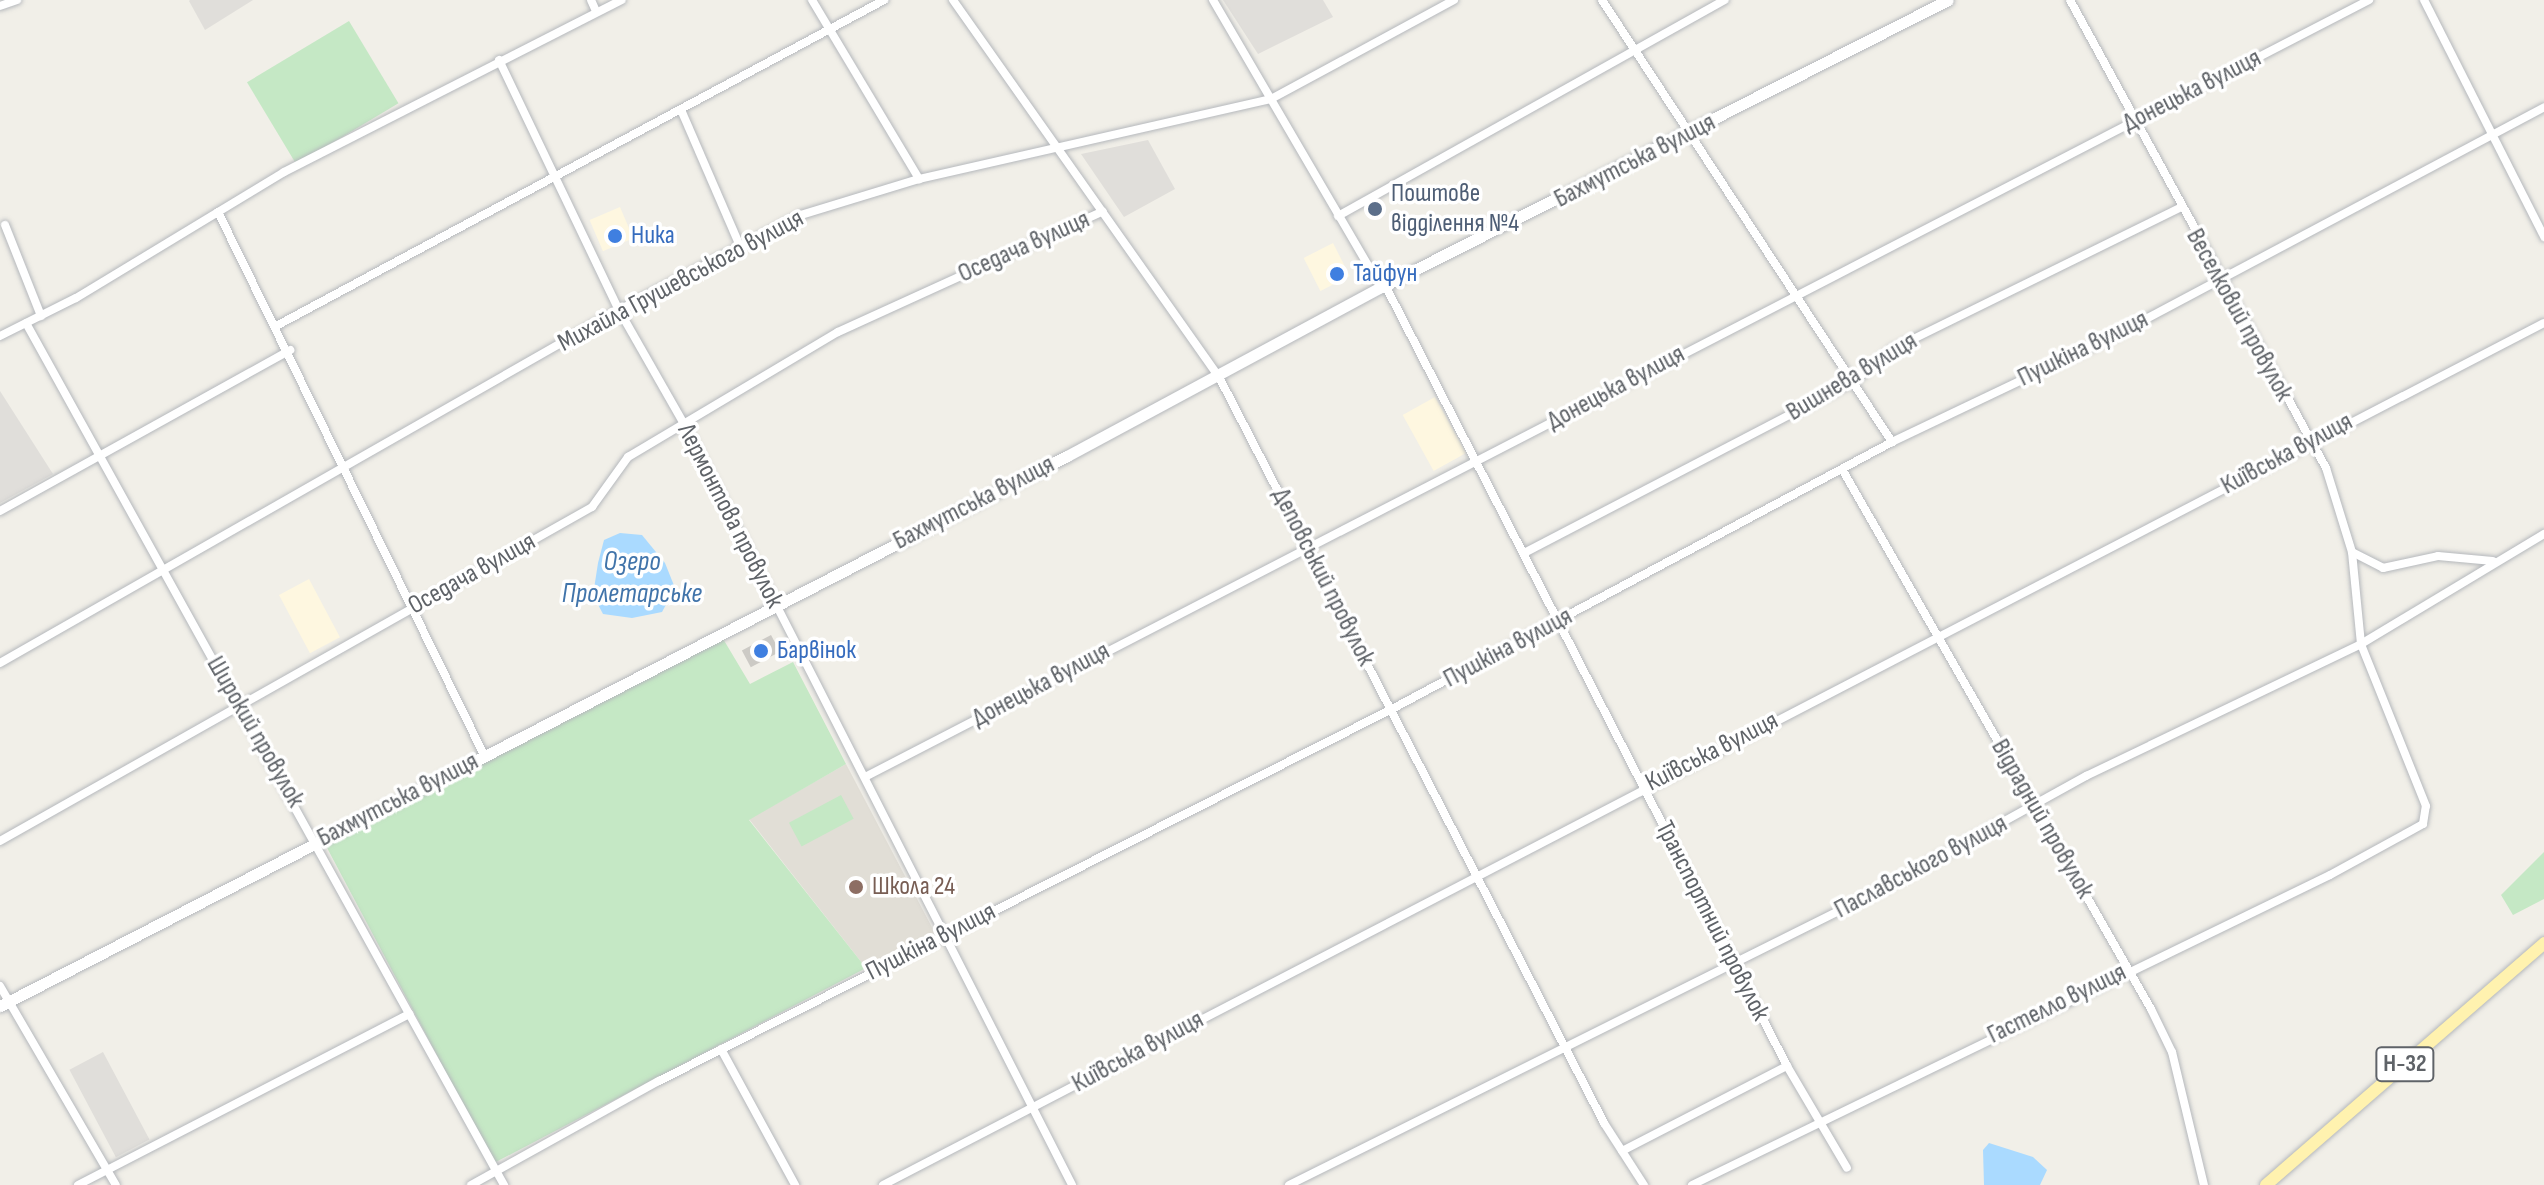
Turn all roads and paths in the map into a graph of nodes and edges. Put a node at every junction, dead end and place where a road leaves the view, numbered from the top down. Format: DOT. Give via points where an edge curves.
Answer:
graph roads {
  1 [pos="17,0"];
  2 [pos="591,0"];
  3 [pos="622,0"];
  4 [pos="812,0"];
  5 [pos="884,0"];
  6 [pos="953,0"];
  7 [pos="1213,0"];
  8 [pos="1454,0"];
  9 [pos="1602,0"];
  10 [pos="1725,0"];
  11 [pos="1948,0"];
  12 [pos="2070,0"];
  13 [pos="2369,0"];
  14 [pos="2424,0"];
  15 [pos="0,6"];
  16 [pos="596,11"];
  17 [pos="833,31"];
  18 [pos="1635,48"];
  19 [pos="499,60"];
  20 [pos="1271,99"];
  21 [pos="2544,107"];
  22 [pos="682,112"];
  23 [pos="2135,121"];
  24 [pos="2494,133"];
  25 [pos="1691,134"];
  26 [pos="1059,147"];
  27 [pos="555,179"];
  28 [pos="919,179"];
  29 [pos="2181,207"];
  30 [pos="1103,211"];
  31 [pos="218,212"];
  32 [pos="1338,216"];
  33 [pos="5,225"];
  34 [pos="2544,237"];
  35 [pos="739,244"];
  36 [pos="2220,279"];
  37 [pos="1383,286"];
  38 [pos="1797,292"];
  39 [pos="619,310"];
  40 [pos="41,316"];
  41 [pos="26,323"];
  42 [pos="2544,323"];
  43 [pos="278,325"];
  44 [pos="0,336"];
  45 [pos="290,350"];
  46 [pos="1218,375"];
  47 [pos="1853,382"];
  48 [pos="684,424"];
  49 [pos="2308,441"];
  50 [pos="1892,442"];
  51 [pos="99,456"];
  52 [pos="1477,460"];
  53 [pos="347,464"];
  54 [pos="1842,469"];
  55 [pos="0,511"];
  56 [pos="2544,534"];
  57 [pos="1307,546"];
  58 [pos="1526,552"];
  59 [pos="2352,552"];
  60 [pos="2493,561"];
  61 [pos="162,572"];
  62 [pos="774,605"];
  63 [pos="412,608"];
  64 [pos="1561,620"];
  65 [pos="1939,637"];
  66 [pos="2361,644"];
  67 [pos="0,663"];
  68 [pos="237,703"];
  69 [pos="1392,709"];
  70 [pos="484,755"];
  71 [pos="865,777"];
  72 [pos="1642,787"];
  73 [pos="2036,806"];
  74 [pos="2423,824"];
  75 [pos="0,841"];
  76 [pos="318,841"];
  77 [pos="1481,876"];
  78 [pos="945,935"];
  79 [pos="2544,943"];
  80 [pos="1733,963"];
  81 [pos="2128,970"];
  82 [pos="0,986"];
  83 [pos="4,1003"];
  84 [pos="409,1014"];
  85 [pos="1567,1047"];
  86 [pos="721,1049"];
  87 [pos="1787,1066"];
  88 [pos="1030,1109"];
  89 [pos="1816,1121"];
  90 [pos="1622,1151"];
  91 [pos="1847,1168"];
  92 [pos="108,1170"];
  93 [pos="496,1171"];
  94 [pos="78,1185"];
  95 [pos="116,1185"];
  96 [pos="471,1185"];
  97 [pos="504,1185"];
  98 [pos="795,1185"];
  99 [pos="883,1185"];
  100 [pos="1072,1185"];
  101 [pos="1289,1185"];
  102 [pos="1644,1185"];
  103 [pos="1692,1185"];
  104 [pos="2204,1185"];
  105 [pos="2266,1185"];
  1 -- 15 [label="street"];
  2 -- 16 [label="street"];
  3 -- 16 [label="street"];
  4 -- 17 [label="street"];
  5 -- 17 [label="street"];
  6 -- 26 [label="street, Деповський провулок"];
  7 -- 20 [label="street, Транспортний провулок"];
  8 -- 20 [label="street, Михайла Грушевського вулиця"];
  9 -- 18 [label="street"];
  10 -- 18 [label="street"];
  11 -- 25 [label="street, Бахмутська вулиця"];
  12 -- 23 [label="street, Веселковий провулок"];
  13 -- 23 [label="street, Донецька вулиця"];
  14 -- 24 [label="street"];
  16 -- 19 [label="street"];
  17 -- 22 [label="street"];
  17 -- 28 [label="street"];
  18 -- 25 [label="street"];
  18 -- 32 [label="street"];
  19 -- 27 [label="street, Лермонтова провулок"];
  19 -- 31 [label="street"];
  20 -- 26 [label="street, Михайла Грушевського вулиця"];
  20 -- 32 [label="street, Транспортний провулок"];
  21 -- 24 [label="street, Пушкіна вулиця"];
  22 -- 27 [label="street"];
  22 -- 35 [label="street"];
  23 -- 29 [label="street, Веселковий провулок"];
  23 -- 38 [label="street, Донецька вулиця"];
  24 -- 34 [label="street"];
  24 -- 36 [label="street, Пушкіна вулиця"];
  25 -- 37 [label="street, Бахмутська вулиця"];
  25 -- 38 [label="street"];
  26 -- 28 [label="street, Михайла Грушевського вулиця"];
  26 -- 30 [label="street, Деповський провулок"];
  27 -- 39 [label="street, Лермонтова провулок"];
  27 -- 43 [label="street"];
  28 -- 35 [label="street, Михайла Грушевського вулиця" via="801,215"];
  29 -- 36 [label="street, Веселковий провулок"];
  29 -- 47 [label="street, Вишнева вулиця" via="1893,349"];
  30 -- 46 [label="street, Деповський провулок"];
  30 -- 48 [label="street, Оседача вулиця" via="838,332"];
  31 -- 40 [label="street"];
  31 -- 43 [label="street"];
  32 -- 37 [label="street, Транспортний провулок"];
  33 -- 40 [label="street"];
  35 -- 39 [label="street, Михайла Грушевського вулиця"];
  36 -- 49 [label="street, Веселковий провулок"];
  36 -- 50 [label="street, Пушкіна вулиця"];
  37 -- 46 [label="street, Бахмутська вулиця"];
  37 -- 52 [label="street, Транспортний провулок"];
  38 -- 47 [label="street"];
  38 -- 52 [label="street, Донецька вулиця"];
  39 -- 48 [label="street, Лермонтова провулок"];
  39 -- 53 [label="street, Михайла Грушевського вулиця"];
  40 -- 41 [label="street"];
  41 -- 44 [label="street"];
  41 -- 51 [label="street, Широкий провулок"];
  42 -- 49 [label="street, Київська вулиця"];
  43 -- 45 [label="street"];
  45 -- 51 [label="street"];
  45 -- 53 [label="street"];
  46 -- 57 [label="street, Деповський провулок"];
  46 -- 62 [label="street, Бахмутська вулиця"];
  47 -- 50 [label="street"];
  47 -- 58 [label="street, Вишнева вулиця"];
  48 -- 62 [label="street, Лермонтова провулок"];
  48 -- 63 [label="street, Оседача вулиця" via="628,457 592,507"];
  49 -- 59 [label="street, Веселковий провулок" via="2326,468"];
  49 -- 65 [label="street, Київська вулиця"];
  50 -- 54 [label="street, Пушкіна вулиця"];
  51 -- 55 [label="street"];
  51 -- 61 [label="street, Широкий провулок"];
  52 -- 57 [label="street, Донецька вулиця"];
  52 -- 58 [label="street, Транспортний провулок"];
  53 -- 61 [label="street, Михайла Грушевського вулиця"];
  53 -- 63 [label="street"];
  54 -- 64 [label="street, Пушкіна вулиця"];
  54 -- 65 [label="street, Відрадний провулок"];
  56 -- 60 [label="street, Паславського вулиця"];
  57 -- 69 [label="street, Деповський провулок"];
  57 -- 71 [label="street, Донецька вулиця"];
  58 -- 64 [label="street, Транспортний провулок"];
  59 -- 60 [label="street" via="2383,568 2438,556"];
  59 -- 66 [label="street, Веселковий провулок"];
  60 -- 66 [label="street, Паславського вулиця"];
  61 -- 67 [label="street, Михайла Грушевського вулиця"];
  61 -- 68 [label="street, Широкий провулок"];
  62 -- 70 [label="street, Бахмутська вулиця"];
  62 -- 71 [label="street, Лермонтова провулок"];
  63 -- 68 [label="street, Оседача вулиця"];
  63 -- 70 [label="street"];
  64 -- 69 [label="street, Пушкіна вулиця"];
  64 -- 72 [label="street, Транспортний провулок"];
  65 -- 72 [label="street, Київська вулиця"];
  65 -- 73 [label="street, Відрадний провулок"];
  66 -- 73 [label="street, Паславського вулиця"];
  66 -- 74 [label="street, Веселковий провулок" via="2426,806"];
  68 -- 75 [label="street, Оседача вулиця"];
  68 -- 76 [label="street, Широкий провулок"];
  69 -- 77 [label="street, Деповський провулок"];
  69 -- 78 [label="street, Пушкіна вулиця"];
  70 -- 76 [label="street, Бахмутська вулиця"];
  71 -- 78 [label="street, Лермонтова провулок"];
  72 -- 77 [label="street, Київська вулиця"];
  72 -- 80 [label="street, Транспортний провулок"];
  73 -- 80 [label="street, Паславського вулиця"];
  73 -- 81 [label="street, Відрадний провулок"];
  74 -- 81 [label="street, Гастелло вулиця" via="2330,875"];
  76 -- 83 [label="street, Бахмутська вулиця"];
  76 -- 84 [label="street, Широкий провулок"];
  77 -- 85 [label="street, Деповський провулок"];
  77 -- 88 [label="street, Київська вулиця"];
  78 -- 86 [label="street, Пушкіна вулиця"];
  78 -- 88 [label="street, Лермонтова провулок"];
  79 -- 105 [label="main road, Н-32"];
  80 -- 85 [label="street, Паславського вулиця"];
  80 -- 87 [label="street, Транспортний провулок"];
  81 -- 89 [label="street, Гастелло вулиця"];
  81 -- 104 [label="street, Відрадний провулок" via="2172,1052"];
  82 -- 83 [label="street"];
  83 -- 92 [label="street"];
  84 -- 92 [label="street"];
  84 -- 93 [label="street, Широкий провулок"];
  85 -- 90 [label="street, Деповський провулок"];
  85 -- 101 [label="street, Паславського вулиця"];
  86 -- 93 [label="street, Пушкіна вулиця"];
  86 -- 98 [label="street"];
  87 -- 89 [label="street, Транспортний провулок"];
  87 -- 90 [label="street"];
  88 -- 99 [label="street, Київська вулиця"];
  88 -- 100 [label="street, Лермонтова провулок"];
  89 -- 91 [label="street, Транспортний провулок"];
  89 -- 103 [label="street, Гастелло вулиця"];
  90 -- 102 [label="street, Деповський провулок"];
  92 -- 94 [label="street"];
  92 -- 95 [label="street"];
  93 -- 96 [label="street, Пушкіна вулиця"];
  93 -- 97 [label="street, Широкий провулок"];
}
